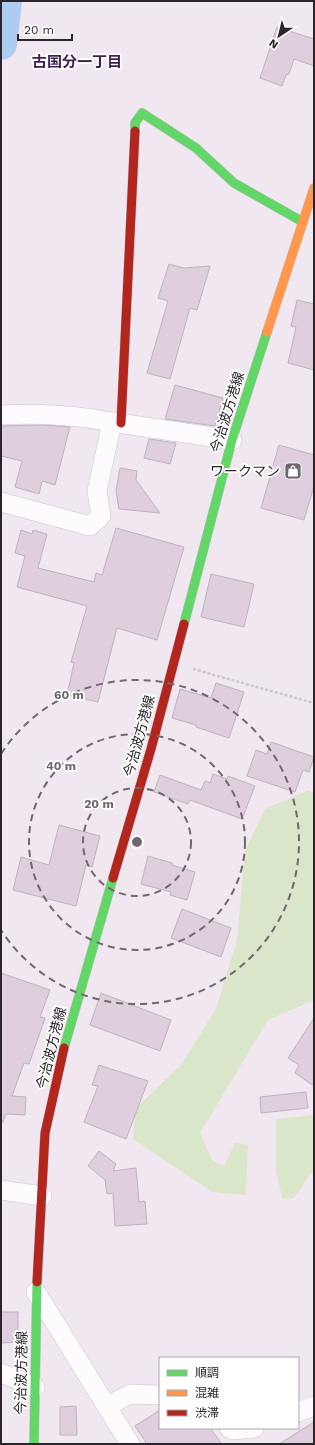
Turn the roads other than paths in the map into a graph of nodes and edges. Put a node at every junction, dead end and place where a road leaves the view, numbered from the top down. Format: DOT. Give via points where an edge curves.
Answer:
graph roads {
  1 [pos="314,188"];
  2 [pos="303,222"];
  3 [pos="1,415"];
  4 [pos="117,423"];
  5 [pos="232,440"];
  6 [pos="1,502"];
  7 [pos="1,1190"];
  8 [pos="42,1196"];
  9 [pos="36,1292"];
  10 [pos="1,1372"];
  11 [pos="35,1387"];
  12 [pos="159,1395"];
  13 [pos="108,1406"];
  14 [pos="314,1406"];
  15 [pos="299,1412"];
  16 [pos="232,1429"];
  17 [pos="244,1429"];
  18 [pos="34,1444"];
  19 [pos="130,1444"];
  1 -- 2 [label="main road, 今治波方港線"];
  2 -- 4 [label="main road" via="234,183 196,148 142,113 135,123"];
  2 -- 5 [label="main road, 今治波方港線"];
  3 -- 4 [label="street" via="77,416"];
  4 -- 5 [label="street"];
  4 -- 6 [label="street" via="97,490 101,516 90,526"];
  5 -- 8 [label="main road, 今治波方港線" via="151,749 65,1044 45,1133"];
  7 -- 8 [label="street"];
  8 -- 9 [label="main road, 今治波方港線"];
  9 -- 11 [label="main road, 今治波方港線"];
  9 -- 13 [label="street"];
  10 -- 11 [label="street"];
  11 -- 18 [label="main road, 今治波方港線"];
  12 -- 13 [label="street" via="130,1394"];
  13 -- 19 [label="street"];
  14 -- 15 [label="street"];
  16 -- 17 [label="street"];
}
